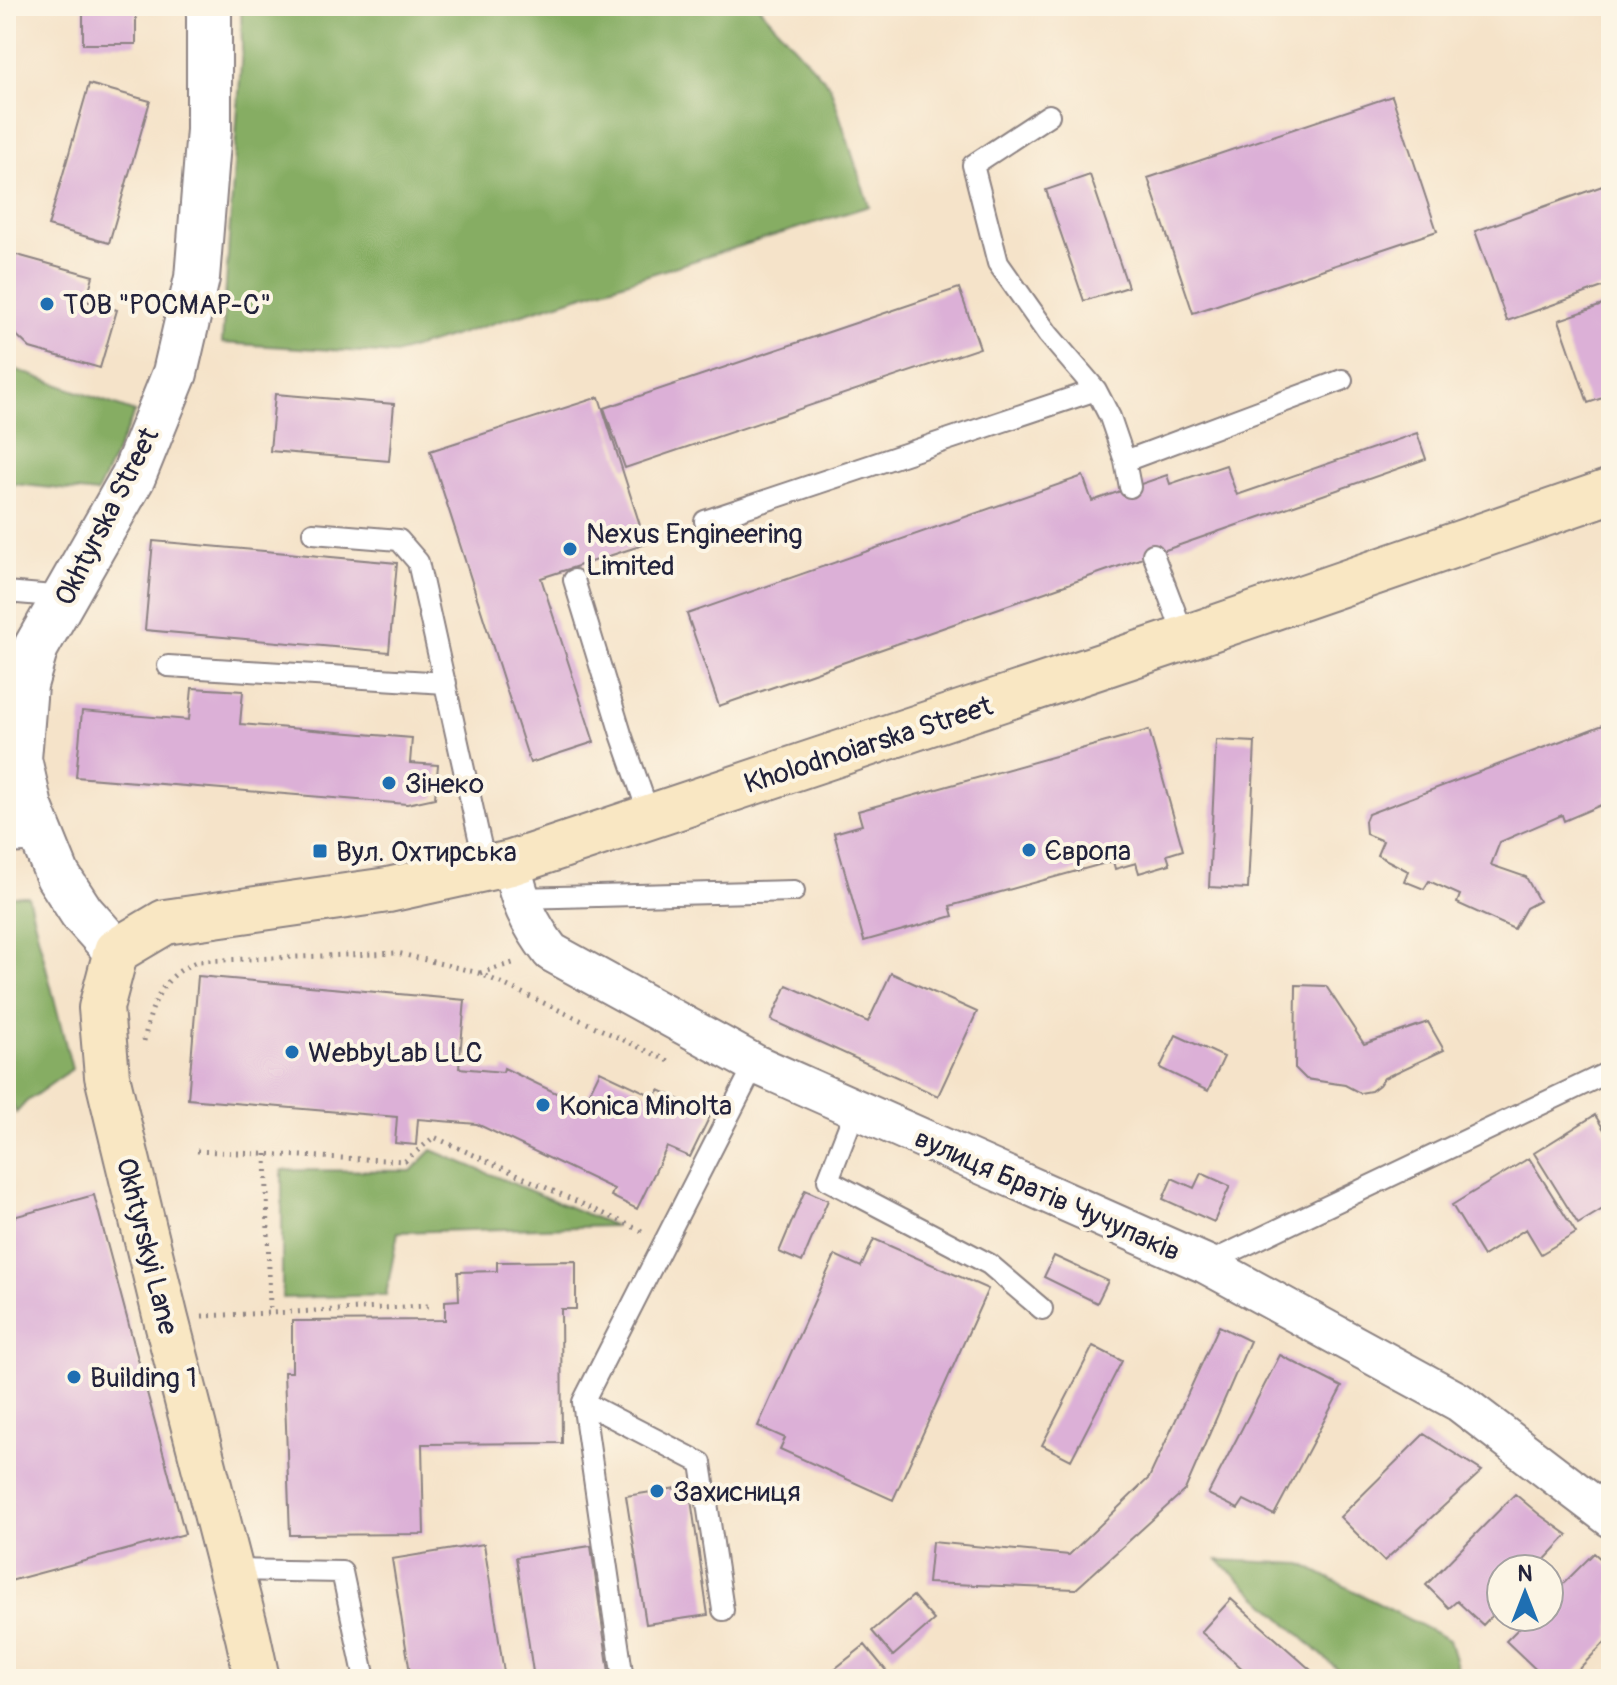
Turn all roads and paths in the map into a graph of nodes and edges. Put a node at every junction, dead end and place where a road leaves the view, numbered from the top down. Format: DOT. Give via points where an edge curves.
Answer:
graph roads {
  1 [pos="209,6"];
  2 [pos="1049,115"];
  3 [pos="1342,380"];
  4 [pos="1096,390"];
  5 [pos="1125,461"];
  6 [pos="1130,487"];
  7 [pos="1611,491"];
  8 [pos="705,521"];
  9 [pos="313,533"];
  10 [pos="1153,554"];
  11 [pos="574,580"];
  12 [pos="6,592"];
  13 [pos="65,597"];
  14 [pos="1185,638"];
  15 [pos="168,666"];
  16 [pos="446,683"];
  17 [pos="650,817"];
  18 [pos="25,842"];
  19 [pos="505,877"];
  20 [pos="794,891"];
  21 [pos="116,951"];
  22 [pos="143,1046"];
  23 [pos="755,1064"];
  24 [pos="684,1068"];
  25 [pos="1611,1071"];
  26 [pos="856,1108"];
  27 [pos="197,1151"];
  28 [pos="266,1154"];
  29 [pos="665,1241"];
  30 [pos="1206,1264"];
  31 [pos="428,1306"];
  32 [pos="270,1309"];
  33 [pos="1042,1309"];
  34 [pos="189,1317"];
  35 [pos="583,1402"];
  36 [pos="1611,1518"];
  37 [pos="231,1570"];
  38 [pos="723,1610"];
  39 [pos="257,1679"];
  40 [pos="365,1679"];
  41 [pos="623,1679"];
  1 -- 13 [label="street, Okhtyrska Street" via="209,130 197,278 175,373 133,477"];
  2 -- 4 [label="lane" via="973,165 998,263"];
  3 -- 5 [label="lane"];
  4 -- 5 [label="lane"];
  4 -- 8 [label="lane"];
  5 -- 6 [label="lane"];
  7 -- 14 [label="main road, Kholodnoiarska Street"];
  9 -- 16 [label="lane" via="399,540 418,562"];
  10 -- 14 [label="lane"];
  11 -- 17 [label="lane"];
  12 -- 13 [label="lane"];
  13 -- 18 [label="street, Okhtyrska Street" via="36,647 25,685 19,759 30,807"];
  14 -- 17 [label="main road, Kholodnoiarska Street"];
  15 -- 16 [label="lane"];
  16 -- 19 [label="lane"];
  17 -- 19 [label="main road, Kholodnoiarska Street"];
  18 -- 21 [label="street, Okhtyrska Street"];
  19 -- 20 [label="lane"];
  19 -- 21 [label="main road, Kholodnoiarska Street" via="165,922"];
  19 -- 23 [label="street, вулиця Братів Чучупаків" via="551,952"];
  21 -- 37 [label="main road, Okhtyrskyi Lane" via="101,1008 107,1076"];
  22 -- 24 [label="path" via="164,984 179,969 198,961 397,953 479,973"];
  23 -- 26 [label="street, вулиця Братів Чучупаків"];
  23 -- 29 [label="lane"];
  25 -- 30 [label="lane"];
  26 -- 30 [label="street, вулиця Братів Чучупаків"];
  26 -- 33 [label="lane" via="828,1180 989,1264"];
  27 -- 28 [label="path"];
  28 -- 29 [label="path" via="405,1161 434,1137"];
  28 -- 32 [label="path"];
  29 -- 35 [label="lane"];
  30 -- 36 [label="street, вулиця Братів Чучупаків" via="1459,1402"];
  31 -- 34 [label="path"];
  35 -- 38 [label="lane" via="701,1463"];
  35 -- 41 [label="lane"];
  37 -- 39 [label="main road, Okhtyrskyi Lane"];
  37 -- 40 [label="lane" via="342,1572"];
}
